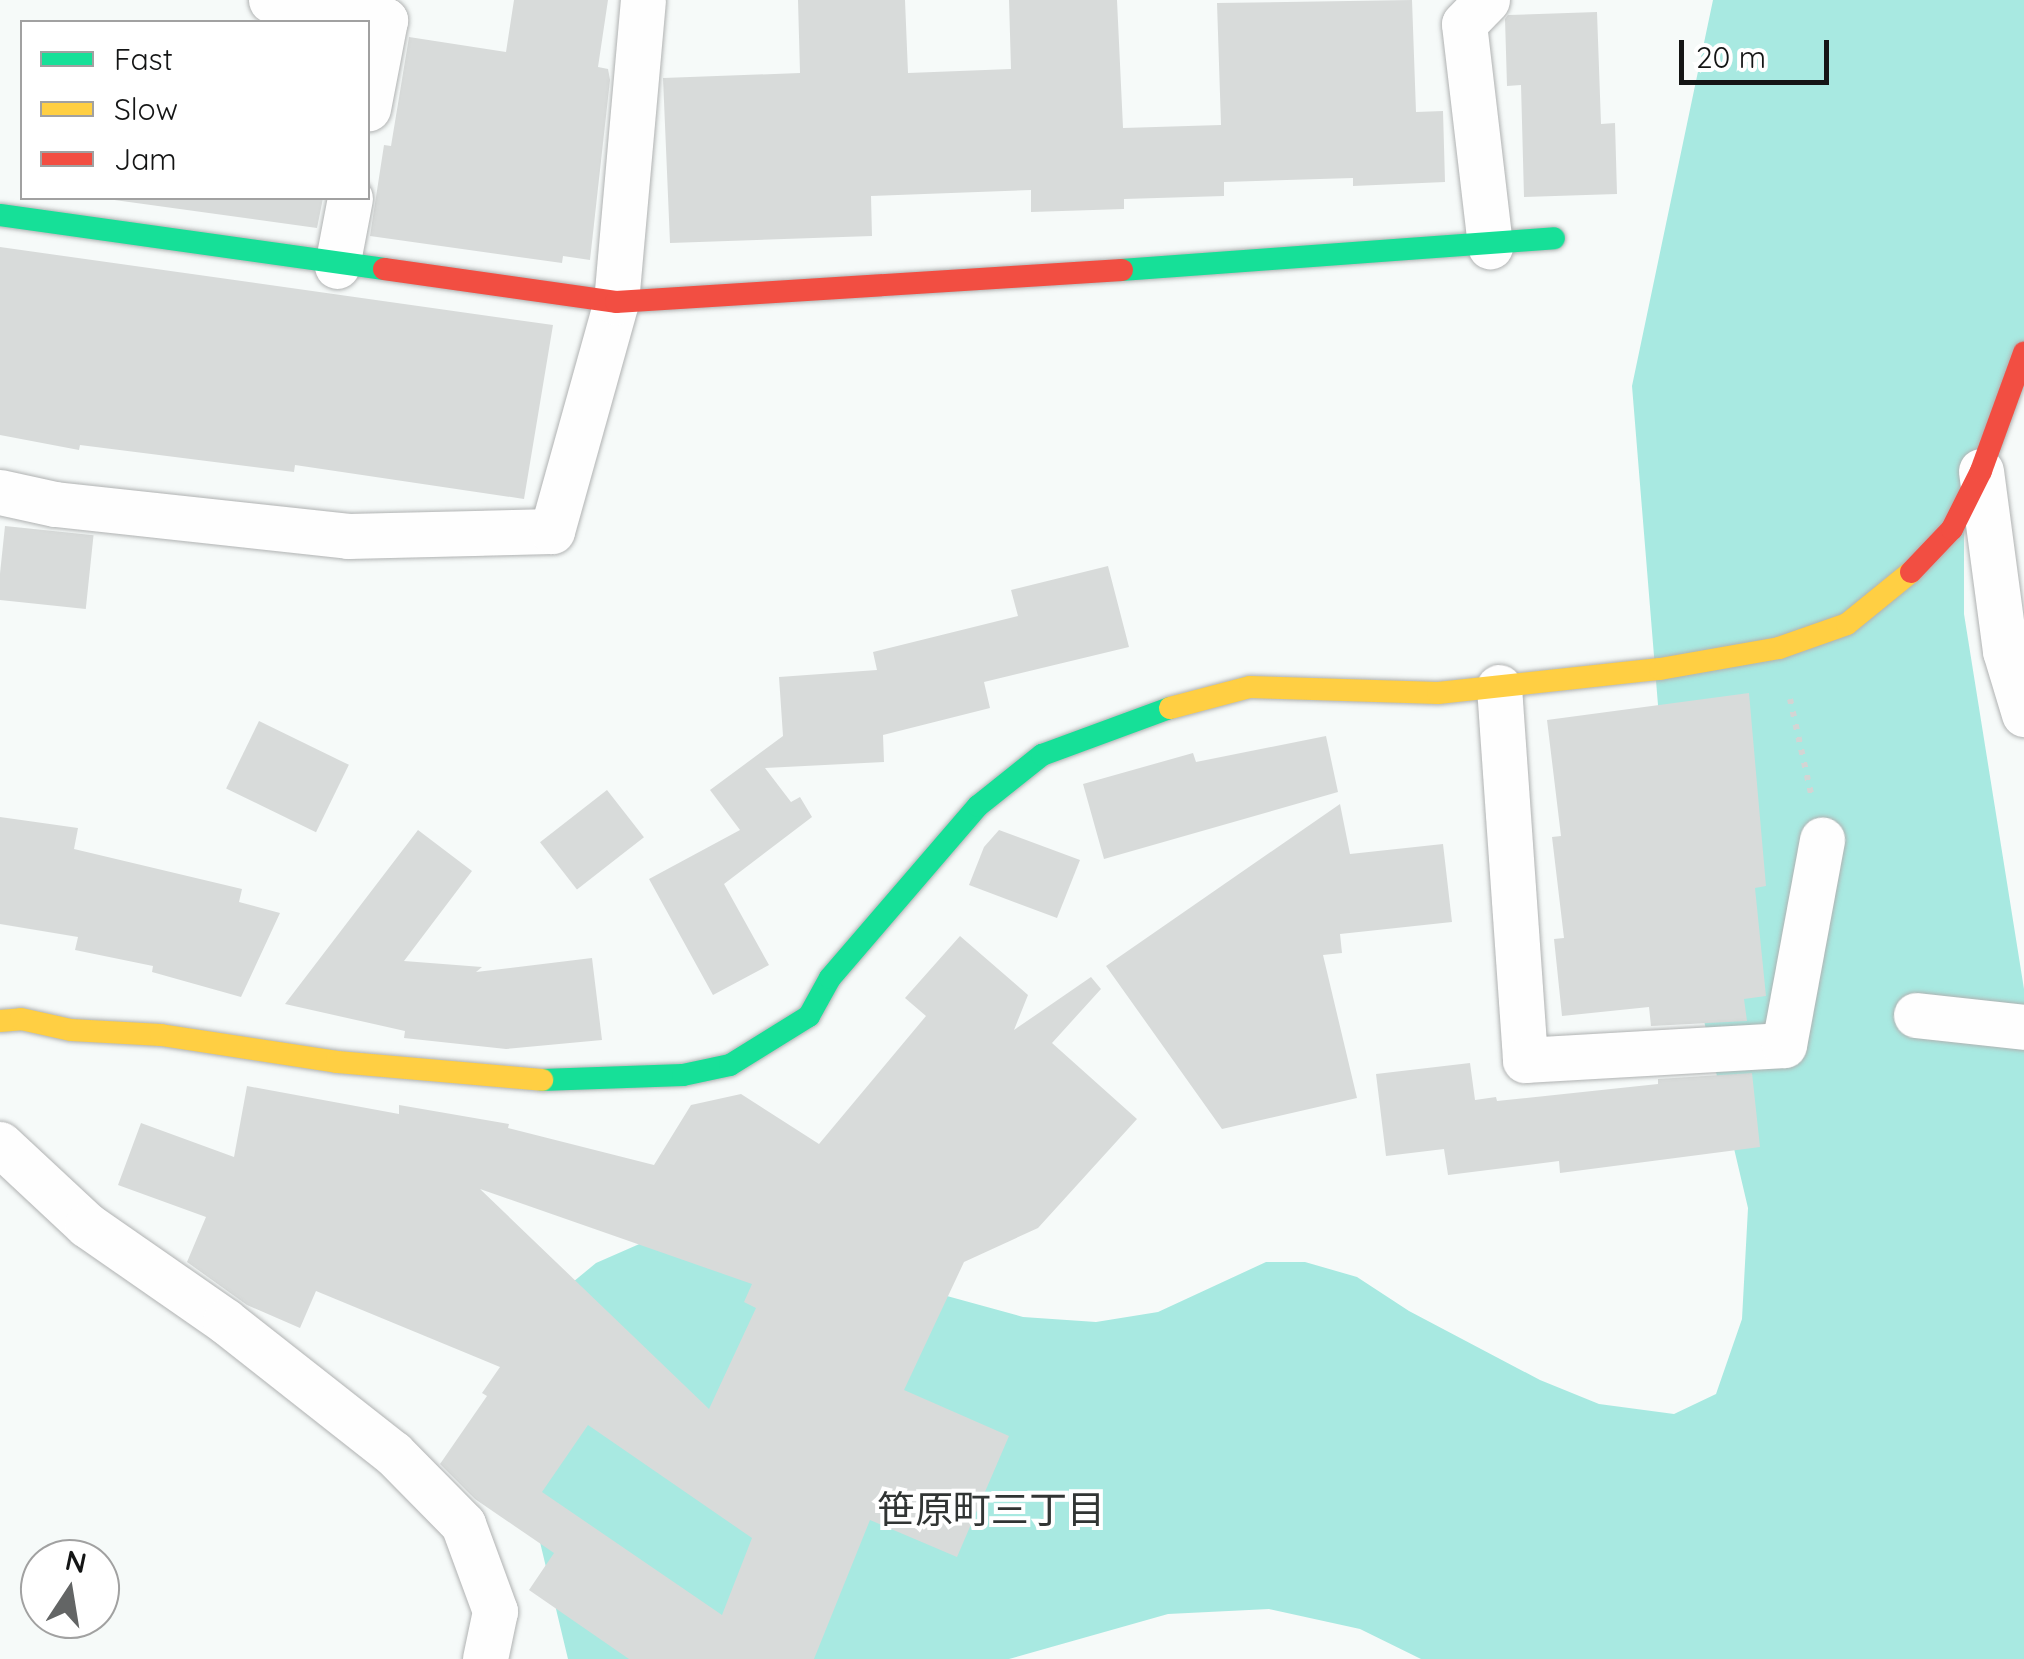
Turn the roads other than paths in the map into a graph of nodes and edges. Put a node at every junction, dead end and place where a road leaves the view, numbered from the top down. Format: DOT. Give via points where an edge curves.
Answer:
graph roads {
  1 [pos="271,0"];
  2 [pos="643,0"];
  3 [pos="1487,0"];
  4 [pos="370,98"];
  5 [pos="350,200"];
  6 [pos="0,215"];
  7 [pos="1554,238"];
  8 [pos="1490,246"];
  9 [pos="337,266"];
  10 [pos="616,302"];
  11 [pos="2024,353"];
  12 [pos="1981,471"];
  13 [pos="0,492"];
  14 [pos="1499,687"];
  15 [pos="2024,714"];
  16 [pos="1822,839"];
  17 [pos="1916,1015"];
  18 [pos="0,1021"];
  19 [pos="2024,1026"];
  20 [pos="0,1144"];
  21 [pos="486,1659"];
  1 -- 4 [label="street" via="385,20"];
  2 -- 10 [label="street"];
  3 -- 8 [label="street" via="1464,24"];
  5 -- 9 [label="street"];
  6 -- 9 [label="street"];
  7 -- 8 [label="street"];
  8 -- 10 [label="street"];
  9 -- 10 [label="street"];
  10 -- 13 [label="street" via="552,530 348,536 55,504"];
  11 -- 12 [label="street"];
  12 -- 14 [label="street" via="1952,529 1884,598 1846,624 1778,648"];
  12 -- 15 [label="street" via="2005,651"];
  14 -- 16 [label="street" via="1525,1060 1784,1045"];
  14 -- 18 [label="street" via="1438,694 1250,686 1136,717 1042,754 978,806 840,966 809,1016 730,1065 611,1080 504,1080"];
  17 -- 19 [label="street"];
  20 -- 21 [label="street" via="87,1225 225,1321 393,1453 464,1524 495,1611"];
}
